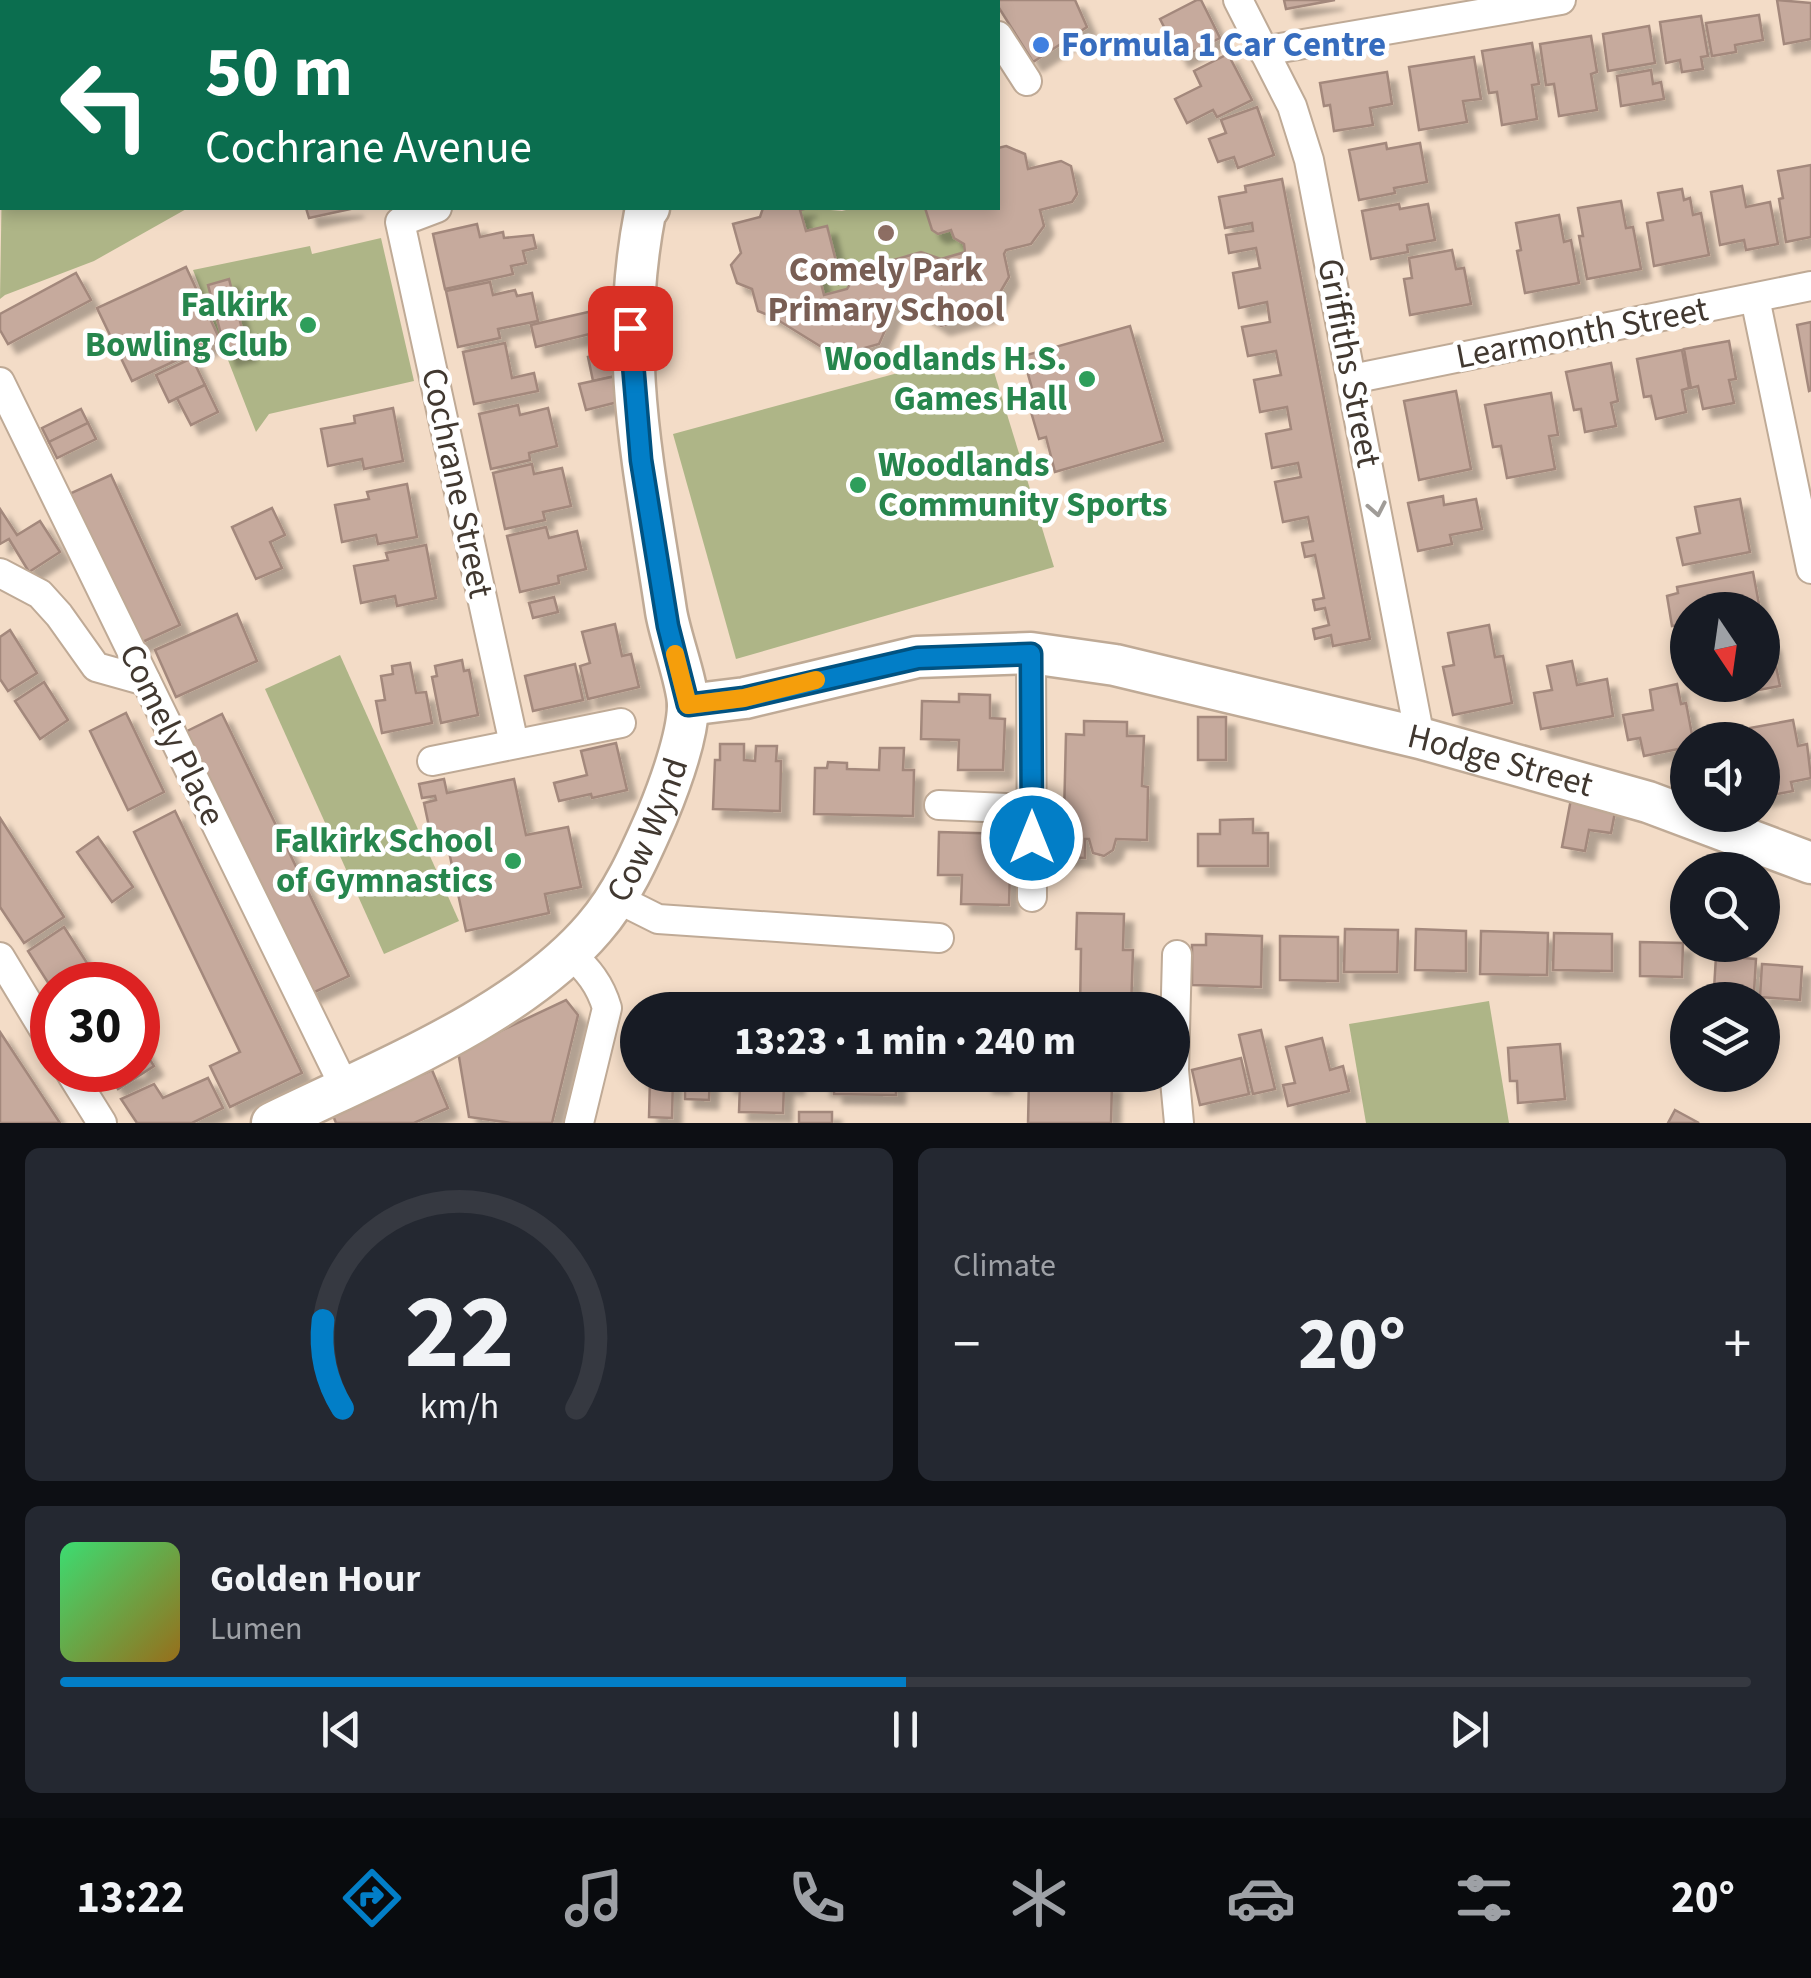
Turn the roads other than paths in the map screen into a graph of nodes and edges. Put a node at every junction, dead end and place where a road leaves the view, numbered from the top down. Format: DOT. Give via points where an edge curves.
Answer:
graph roads {
  1 [pos="1238,0"];
  2 [pos="1543,2"];
  3 [pos="1000,39"];
  4 [pos="1263,52"];
  5 [pos="1028,81"];
  6 [pos="432,210"];
  7 [pos="640,210"];
  8 [pos="1811,286"];
  9 [pos="1756,298"];
  10 [pos="1352,379"];
  11 [pos="0,382"];
  12 [pos="1811,569"];
  13 [pos="0,573"];
  14 [pos="1031,654"];
  15 [pos="146,680"];
  16 [pos="688,705"];
  17 [pos="621,723"];
  18 [pos="1420,738"];
  19 [pos="514,744"];
  20 [pos="432,762"];
  21 [pos="938,805"];
  22 [pos="1032,809"];
  23 [pos="1811,863"];
  24 [pos="1032,896"];
  25 [pos="616,898"];
  26 [pos="939,938"];
  27 [pos="570,953"];
  28 [pos="1176,955"];
  29 [pos="0,958"];
  30 [pos="30,1007"];
  31 [pos="344,1088"];
  32 [pos="83,1092"];
  33 [pos="102,1123"];
  34 [pos="272,1123"];
  35 [pos="580,1123"];
  36 [pos="1179,1123"];
  1 -- 4 [label="street, Griffiths Street"];
  2 -- 4 [label="street"];
  3 -- 5 [label="street"];
  4 -- 10 [label="street, Griffiths Street" via="1301,129"];
  6 -- 19 [label="street, Cochrane Street" via="400,222"];
  7 -- 16 [label="main road, Cow Wynd" via="632,290 634,393 668,626"];
  8 -- 9 [label="street, Learmonth Street"];
  9 -- 10 [label="street, Learmonth Street"];
  9 -- 12 [label="street"];
  10 -- 18 [label="street, Griffiths Street, one-way"];
  11 -- 15 [label="street, Comely Place"];
  13 -- 15 [label="street" via="40,594 96,667"];
  14 -- 16 [label="main road, Hodge Street" via="918,658"];
  14 -- 18 [label="main road, Hodge Street" via="1116,665"];
  14 -- 22 [label="street"];
  15 -- 31 [label="street, Comely Place"];
  16 -- 25 [label="main road, Cow Wynd" via="662,803"];
  17 -- 19 [label="street"];
  18 -- 23 [label="main road, Hodge Street" via="1648,802"];
  19 -- 20 [label="street"];
  21 -- 22 [label="street"];
  22 -- 24 [label="street"];
  25 -- 26 [label="street" via="658,919"];
  25 -- 27 [label="main road, Cow Wynd"];
  27 -- 31 [label="main road, Cow Wynd" via="453,1034"];
  27 -- 35 [label="street" via="595,980 607,1008"];
  28 -- 36 [label="street"];
  29 -- 30 [label="street"];
  31 -- 34 [label="main road, Cow Wynd"];
  32 -- 33 [label="street"];
}
